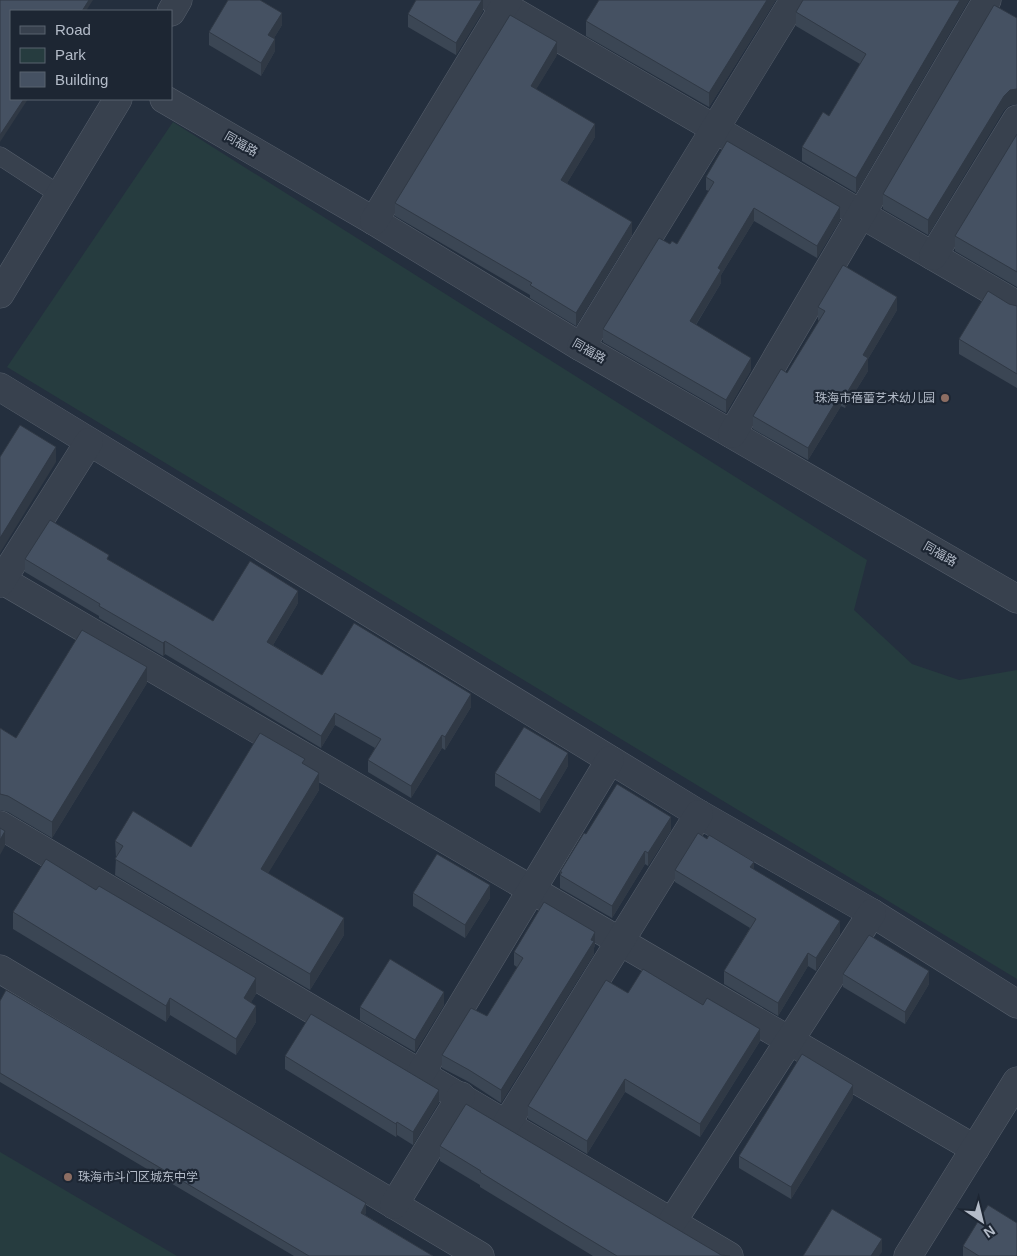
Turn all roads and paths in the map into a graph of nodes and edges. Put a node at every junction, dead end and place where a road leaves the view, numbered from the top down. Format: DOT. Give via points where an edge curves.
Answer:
graph roads {
  1 [pos="794,0"];
  2 [pos="987,0"];
  3 [pos="502,2"];
  4 [pos="117,100"];
  5 [pos="166,100"];
  6 [pos="1017,118"];
  7 [pos="715,129"];
  8 [pos="0,156"];
  9 [pos="60,195"];
  10 [pos="862,215"];
  11 [pos="374,221"];
  12 [pos="933,256"];
  13 [pos="0,294"];
  14 [pos="1017,305"];
  15 [pos="580,347"];
  16 [pos="0,387"];
  17 [pos="732,434"];
  18 [pos="89,442"];
  19 [pos="1,582"];
  20 [pos="1017,599"];
  21 [pos="610,760"];
  22 [pos="699,814"];
  23 [pos="0,825"];
  24 [pos="532,890"];
  25 [pos="872,914"];
  26 [pos="620,941"];
  27 [pos="0,969"];
  28 [pos="1017,1004"];
  29 [pos="789,1040"];
  30 [pos="421,1073"];
  31 [pos="1017,1081"];
  32 [pos="461,1096"];
  33 [pos="507,1123"];
  34 [pos="975,1149"];
  35 [pos="394,1204"];
  36 [pos="672,1222"];
  37 [pos="480,1256"];
  38 [pos="729,1256"];
  39 [pos="908,1256"];
  1 -- 7 [label="street"];
  2 -- 10 [label="street"];
  3 -- 7 [label="street"];
  3 -- 11 [label="street"];
  4 -- 9 [label="street"];
  5 -- 11 [label="street, 同福路"];
  6 -- 12 [label="street"];
  7 -- 10 [label="street"];
  7 -- 15 [label="street"];
  8 -- 9 [label="lane"];
  9 -- 13 [label="street"];
  10 -- 12 [label="street"];
  10 -- 17 [label="street"];
  11 -- 15 [label="street, 同福路"];
  12 -- 14 [label="street"];
  15 -- 17 [label="street, 同福路"];
  16 -- 18 [label="street"];
  17 -- 20 [label="street, 同福路"];
  18 -- 19 [label="street"];
  18 -- 21 [label="street"];
  19 -- 24 [label="street"];
  21 -- 22 [label="street"];
  21 -- 24 [label="street"];
  22 -- 25 [label="street"];
  22 -- 26 [label="street"];
  23 -- 30 [label="street"];
  24 -- 26 [label="street"];
  24 -- 30 [label="street"];
  25 -- 28 [label="street"];
  25 -- 29 [label="street"];
  26 -- 29 [label="street"];
  26 -- 33 [label="street"];
  27 -- 35 [label="street"];
  29 -- 34 [label="street"];
  29 -- 36 [label="street"];
  30 -- 32 [label="street"];
  31 -- 34 [label="street"];
  32 -- 33 [label="street"];
  32 -- 35 [label="street"];
  33 -- 36 [label="street"];
  34 -- 39 [label="street"];
  35 -- 37 [label="street"];
  36 -- 38 [label="street"];
}
